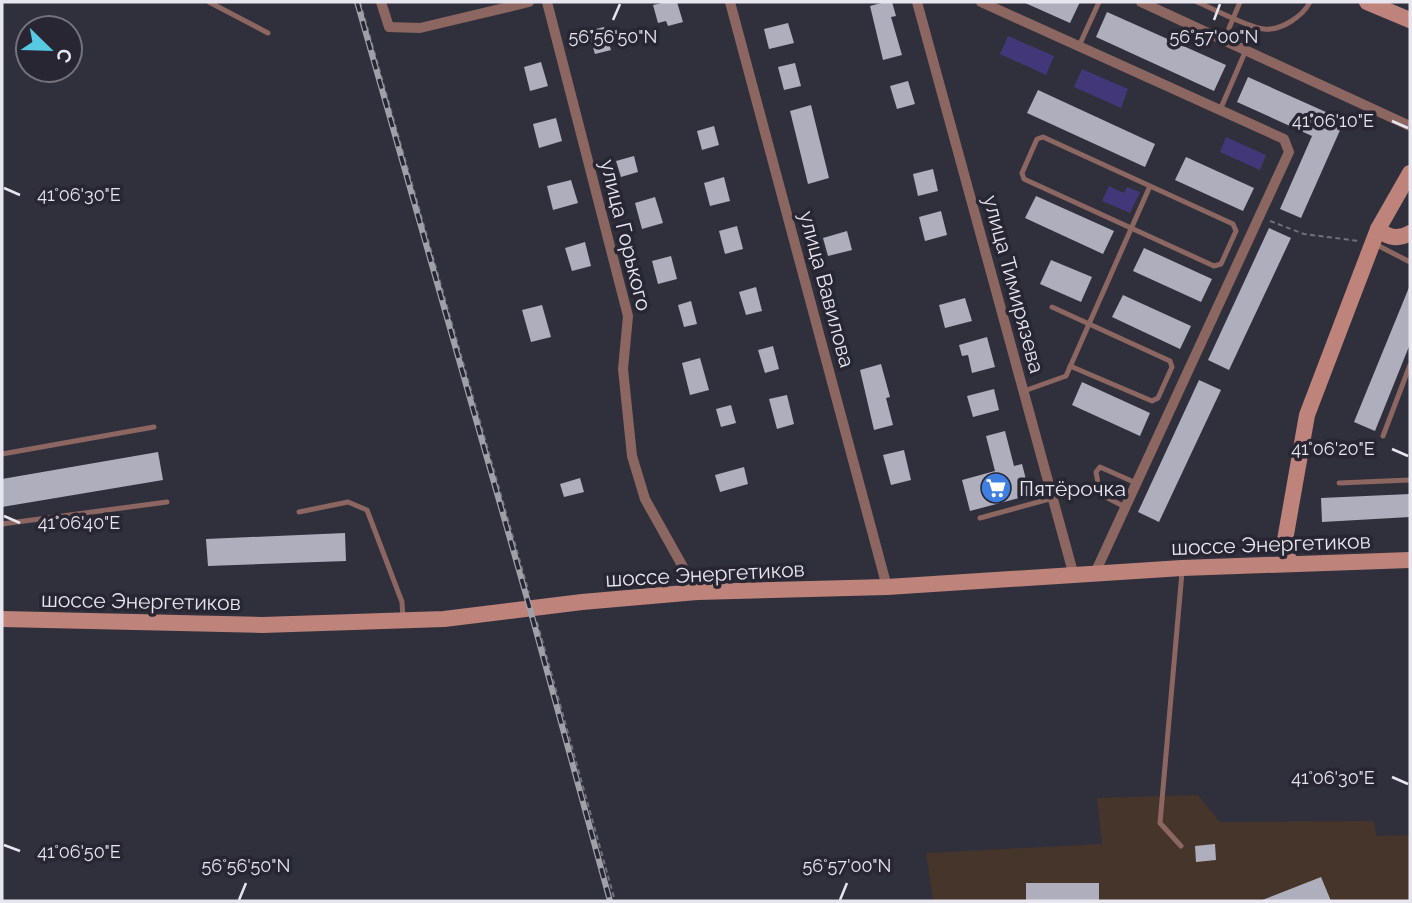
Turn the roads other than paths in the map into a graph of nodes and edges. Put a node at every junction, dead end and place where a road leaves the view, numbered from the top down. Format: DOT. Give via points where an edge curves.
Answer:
graph roads {
  1 [pos="209,2"];
  2 [pos="380,2"];
  3 [pos="529,2"];
  4 [pos="547,2"];
  5 [pos="730,2"];
  6 [pos="917,2"];
  7 [pos="981,2"];
  8 [pos="1099,2"];
  9 [pos="1141,2"];
  10 [pos="1197,2"];
  11 [pos="1240,2"];
  12 [pos="1310,2"];
  13 [pos="1367,2"];
  14 [pos="1234,18"];
  15 [pos="1410,20"];
  16 [pos="268,33"];
  17 [pos="1224,40"];
  18 [pos="1079,46"];
  19 [pos="1246,50"];
  20 [pos="1220,110"];
  21 [pos="1410,126"];
  22 [pos="1410,173"];
  23 [pos="1150,186"];
  24 [pos="1405,193"];
  25 [pos="1131,228"];
  26 [pos="1410,233"];
  27 [pos="1375,236"];
  28 [pos="1410,262"];
  29 [pos="1052,307"];
  30 [pos="1089,324"];
  31 [pos="1410,365"];
  32 [pos="1070,366"];
  33 [pos="1024,391"];
  34 [pos="153,428"];
  35 [pos="1383,436"];
  36 [pos="2,454"];
  37 [pos="1410,480"];
  38 [pos="1136,483"];
  39 [pos="1339,483"];
  40 [pos="1053,498"];
  41 [pos="167,502"];
  42 [pos="1125,507"];
  43 [pos="299,512"];
  44 [pos="980,518"];
  45 [pos="2,524"];
  46 [pos="1410,560"];
  47 [pos="1289,563"];
  48 [pos="1182,568"];
  49 [pos="1095,573"];
  50 [pos="1074,576"];
  51 [pos="887,587"];
  52 [pos="698,592"];
  53 [pos="2,619"];
  54 [pos="403,621"];
  55 [pos="1181,846"];
  1 -- 16 [label="lane"];
  2 -- 3 [label="street" via="388,27 420,28"];
  4 -- 52 [label="street, улица Горького" via="628,316 624,369 632,456 645,499"];
  5 -- 51 [label="street, улица Вавилова"];
  6 -- 33 [label="street, улица Тимирязева"];
  7 -- 18 [label="street"];
  8 -- 18 [label="lane"];
  9 -- 17 [label="street"];
  10 -- 14 [label="lane"];
  11 -- 14 [label="lane"];
  12 -- 14 [label="lane" via="1287,24 1265,30"];
  13 -- 15 [label="main road"];
  14 -- 17 [label="lane"];
  17 -- 19 [label="street"];
  18 -- 20 [label="street"];
  19 -- 20 [label="lane"];
  19 -- 21 [label="street"];
  20 -- 38 [label="street" via="1284,139 1289,152"];
  22 -- 24 [label="main road"];
  23 -- 25 [label="lane"];
  23 -- 25 [label="lane" via="1233,224 1236,231 1221,264 1214,266"];
  23 -- 25 [label="lane" via="1043,137 1037,139 1022,173 1024,179"];
  24 -- 27 [label="main road"];
  25 -- 30 [label="lane"];
  26 -- 27 [label="main road" via="1400,238"];
  27 -- 28 [label="lane"];
  27 -- 47 [label="main road" via="1307,415 1285,540"];
  29 -- 30 [label="lane"];
  30 -- 32 [label="lane"];
  30 -- 32 [label="lane" via="1170,361 1172,367 1158,398 1152,401"];
  31 -- 35 [label="lane"];
  32 -- 33 [label="lane" via="1066,376"];
  33 -- 40 [label="street, улица Тимирязева"];
  34 -- 36 [label="lane"];
  37 -- 39 [label="lane"];
  38 -- 42 [label="street"];
  38 -- 42 [label="lane" via="1100,467 1096,472 1100,494"];
  40 -- 44 [label="lane"];
  40 -- 50 [label="street, улица Тимирязева"];
  41 -- 45 [label="lane"];
  42 -- 49 [label="street"];
  43 -- 54 [label="lane" via="348,502 367,510 402,602"];
  46 -- 47 [label="main road, шоссе Энергетиков"];
  47 -- 48 [label="main road, шоссе Энергетиков"];
  48 -- 49 [label="main road, шоссе Энергетиков"];
  48 -- 55 [label="lane" via="1160,823"];
  49 -- 50 [label="main road, шоссе Энергетиков"];
  50 -- 51 [label="main road, шоссе Энергетиков"];
  51 -- 52 [label="main road, шоссе Энергетиков"];
  52 -- 54 [label="main road, шоссе Энергетиков"];
  53 -- 54 [label="main road, шоссе Энергетиков" via="262,625"];
}
